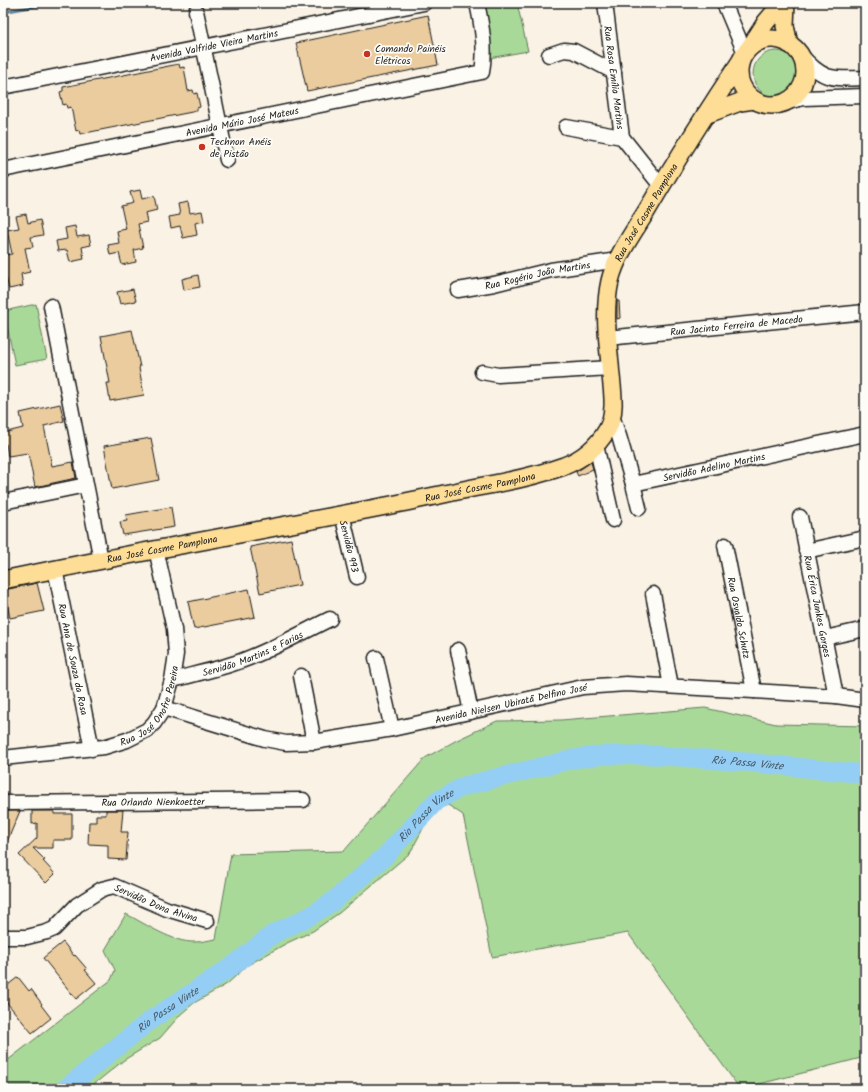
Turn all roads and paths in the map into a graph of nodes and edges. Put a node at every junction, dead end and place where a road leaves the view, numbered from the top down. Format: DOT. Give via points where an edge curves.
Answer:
graph roads {
  1 [pos="424,3"];
  2 [pos="477,3"];
  3 [pos="605,3"];
  4 [pos="724,3"];
  5 [pos="782,3"];
  6 [pos="786,3"];
  7 [pos="196,10"];
  8 [pos="204,47"];
  9 [pos="794,49"];
  10 [pos="745,54"];
  11 [pos="549,55"];
  12 [pos="614,72"];
  13 [pos="865,78"];
  14 [pos="3,87"];
  15 [pos="865,96"];
  16 [pos="754,100"];
  17 [pos="784,103"];
  18 [pos="705,115"];
  19 [pos="220,126"];
  20 [pos="566,127"];
  21 [pos="622,137"];
  22 [pos="227,160"];
  23 [pos="3,170"];
  24 [pos="661,186"];
  25 [pos="618,260"];
  26 [pos="458,290"];
  27 [pos="51,306"];
  28 [pos="865,312"];
  29 [pos="608,338"];
  30 [pos="610,368"];
  31 [pos="482,372"];
  32 [pos="612,416"];
  33 [pos="865,434"];
  34 [pos="596,445"];
  35 [pos="633,484"];
  36 [pos="86,485"];
  37 [pos="3,502"];
  38 [pos="639,508"];
  39 [pos="342,514"];
  40 [pos="800,517"];
  41 [pos="613,520"];
  42 [pos="865,538"];
  43 [pos="725,545"];
  44 [pos="156,549"];
  45 [pos="806,551"];
  46 [pos="101,560"];
  47 [pos="55,569"];
  48 [pos="357,577"];
  49 [pos="3,580"];
  50 [pos="653,594"];
  51 [pos="330,618"];
  52 [pos="865,629"];
  53 [pos="824,638"];
  54 [pos="458,650"];
  55 [pos="376,658"];
  56 [pos="301,676"];
  57 [pos="172,680"];
  58 [pos="672,686"];
  59 [pos="754,691"];
  60 [pos="836,696"];
  61 [pos="865,700"];
  62 [pos="164,708"];
  63 [pos="471,712"];
  64 [pos="392,729"];
  65 [pos="314,742"];
  66 [pos="92,749"];
  67 [pos="3,758"];
  68 [pos="303,800"];
  69 [pos="3,804"];
  70 [pos="207,921"];
  71 [pos="3,937"];
  1 -- 8 [label="street, Avenida Valfride Vieira Martins"];
  2 -- 19 [label="street, Avenida Mário José Mateus" via="483,38 482,72"];
  3 -- 12 [label="street, Rua Rosa Emília Martins"];
  4 -- 10 [label="street"];
  5 -- 10 [label="main road, Rua José Cosme Pamplona"];
  6 -- 9 [label="main road" via="785,26"];
  7 -- 8 [label="street"];
  8 -- 14 [label="street, Avenida Valfride Vieira Martins"];
  8 -- 19 [label="street"];
  9 -- 10 [label="main road" via="780,40 769,39 759,42"];
  9 -- 13 [label="street" via="822,75 836,78"];
  9 -- 17 [label="main road" via="804,66 804,79 799,91"];
  10 -- 16 [label="main road" via="739,73 741,84"];
  10 -- 18 [label="main road, Rua José Cosme Pamplona"];
  11 -- 12 [label="street" via="564,50 574,51"];
  12 -- 21 [label="street, Rua Rosa Emília Martins"];
  15 -- 17 [label="street" via="803,98"];
  16 -- 17 [label="main road" via="763,104"];
  16 -- 18 [label="main road" via="740,102"];
  18 -- 24 [label="main road, Rua José Cosme Pamplona"];
  19 -- 22 [label="street"];
  19 -- 23 [label="street, Avenida Mário José Mateus"];
  20 -- 21 [label="street"];
  21 -- 24 [label="street, Rua Rosa Emília Martins"];
  24 -- 25 [label="main road, Rua José Cosme Pamplona"];
  25 -- 26 [label="street, Rua Rogério João Martins" via="551,270"];
  25 -- 29 [label="main road, Rua José Cosme Pamplona" via="607,295"];
  27 -- 36 [label="street"];
  28 -- 29 [label="street, Rua Jacinto Ferreira de Macedo"];
  29 -- 30 [label="main road, Rua José Cosme Pamplona"];
  30 -- 31 [label="street" via="498,375"];
  30 -- 32 [label="main road, Rua José Cosme Pamplona"];
  32 -- 34 [label="main road, Rua José Cosme Pamplona" via="605,433"];
  32 -- 35 [label="street"];
  33 -- 35 [label="street, Servidão Adelino Martins"];
  34 -- 39 [label="main road, Rua José Cosme Pamplona" via="564,466 526,478"];
  34 -- 41 [label="street"];
  35 -- 38 [label="street"];
  36 -- 37 [label="street"];
  36 -- 46 [label="street"];
  39 -- 44 [label="main road, Rua José Cosme Pamplona"];
  39 -- 48 [label="street, Servidão 993"];
  40 -- 45 [label="street, Rua Érica Junkes Gorges"];
  42 -- 45 [label="street"];
  43 -- 59 [label="street, Rua Osvaldo Schutz"];
  44 -- 46 [label="main road, Rua José Cosme Pamplona"];
  44 -- 57 [label="street, Rua José Onofre Pereira" via="176,642"];
  45 -- 53 [label="street, Rua Érica Junkes Gorges"];
  46 -- 47 [label="main road, Rua José Cosme Pamplona"];
  47 -- 49 [label="main road, Rua José Cosme Pamplona"];
  47 -- 66 [label="street, Rua Ana de Souza da Rosa"];
  50 -- 58 [label="street"];
  51 -- 57 [label="street, Servidão Martins e Farias" via="241,661"];
  52 -- 53 [label="street"];
  53 -- 60 [label="street, Rua Érica Junkes Gorges"];
  54 -- 63 [label="street"];
  55 -- 64 [label="street"];
  56 -- 65 [label="street"];
  57 -- 62 [label="street, Rua José Onofre Pereira"];
  58 -- 59 [label="street, Avenida Nielsen Ubiratã Delfino José"];
  58 -- 63 [label="street, Avenida Nielsen Ubiratã Delfino José" via="626,684 583,687"];
  59 -- 60 [label="street, Avenida Nielsen Ubiratã Delfino José"];
  60 -- 61 [label="street, Avenida Nielsen Ubiratã Delfino José"];
  62 -- 65 [label="street, Avenida Nielsen Ubiratã Delfino José" via="265,739 286,743"];
  62 -- 66 [label="street, Rua José Onofre Pereira" via="154,723 139,734 114,745"];
  63 -- 64 [label="street, Avenida Nielsen Ubiratã Delfino José"];
  64 -- 65 [label="street, Avenida Nielsen Ubiratã Delfino José"];
  66 -- 67 [label="street, Rua José Onofre Pereira"];
  68 -- 69 [label="street, Rua Orlando Nienkoetter"];
  70 -- 71 [label="street, Servidão Dona Alvina" via="114,886 102,889 78,905 54,929 27,937"];
}
